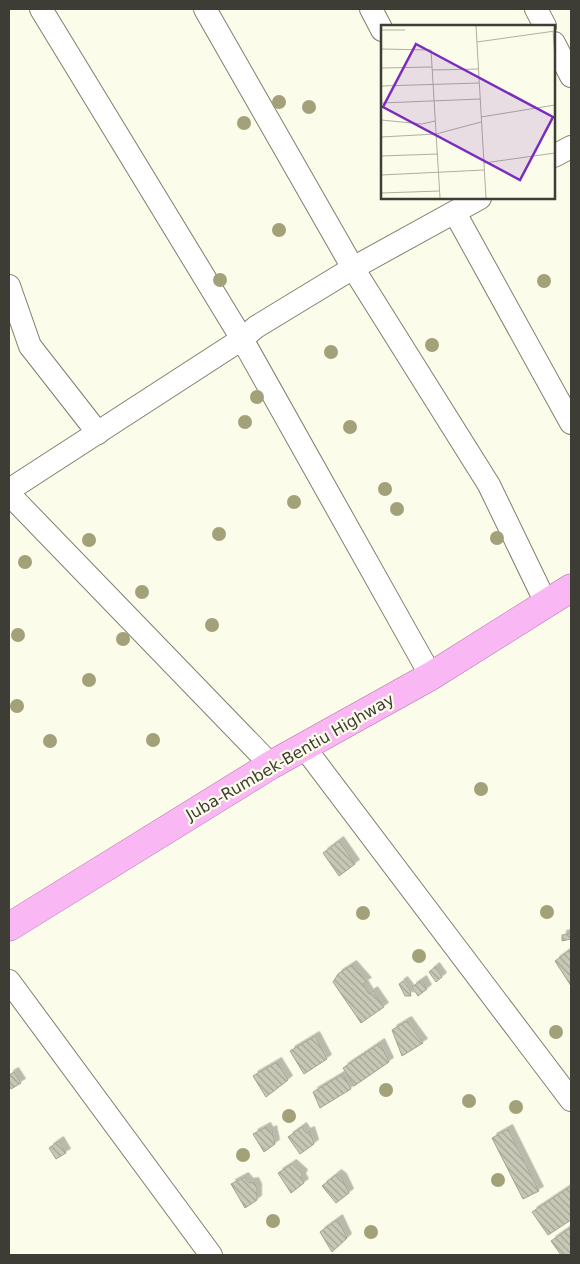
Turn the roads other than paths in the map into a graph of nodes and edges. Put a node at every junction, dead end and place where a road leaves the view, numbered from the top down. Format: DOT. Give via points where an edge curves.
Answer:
graph roads {
  1 [pos="41,9"];
  2 [pos="205,9"];
  3 [pos="371,9"];
  4 [pos="536,9"];
  5 [pos="544,25"];
  6 [pos="381,28"];
  7 [pos="555,45"];
  8 [pos="571,76"];
  9 [pos="571,147"];
  10 [pos="555,155"];
  11 [pos="477,199"];
  12 [pos="455,213"];
  13 [pos="352,268"];
  14 [pos="9,286"];
  15 [pos="242,339"];
  16 [pos="571,423"];
  17 [pos="98,433"];
  18 [pos="9,490"];
  19 [pos="9,494"];
  20 [pos="571,588"];
  21 [pos="546,603"];
  22 [pos="431,676"];
  23 [pos="304,747"];
  24 [pos="270,765"];
  25 [pos="9,927"];
  26 [pos="9,981"];
  27 [pos="571,1100"];
  28 [pos="211,1255"];
  1 -- 15 [label="street"];
  2 -- 13 [label="street"];
  3 -- 6 [label="street"];
  4 -- 5 [label="street"];
  7 -- 8 [label="street"];
  9 -- 10 [label="street"];
  11 -- 12 [label="street"];
  12 -- 13 [label="street"];
  12 -- 16 [label="street"];
  13 -- 15 [label="street"];
  13 -- 21 [label="street" via="489,486"];
  14 -- 17 [label="street" via="30,346"];
  15 -- 17 [label="street"];
  15 -- 22 [label="street"];
  17 -- 18 [label="street"];
  19 -- 24 [label="street"];
  20 -- 21 [label="main road, Juba-Rumbek-Bentiu Highway"];
  21 -- 22 [label="main road, Juba-Rumbek-Bentiu Highway"];
  22 -- 23 [label="main road, Juba-Rumbek-Bentiu Highway"];
  23 -- 24 [label="main road, Juba-Rumbek-Bentiu Highway"];
  23 -- 27 [label="street"];
  24 -- 25 [label="main road, Juba-Rumbek-Bentiu Highway"];
  26 -- 28 [label="street"];
}
